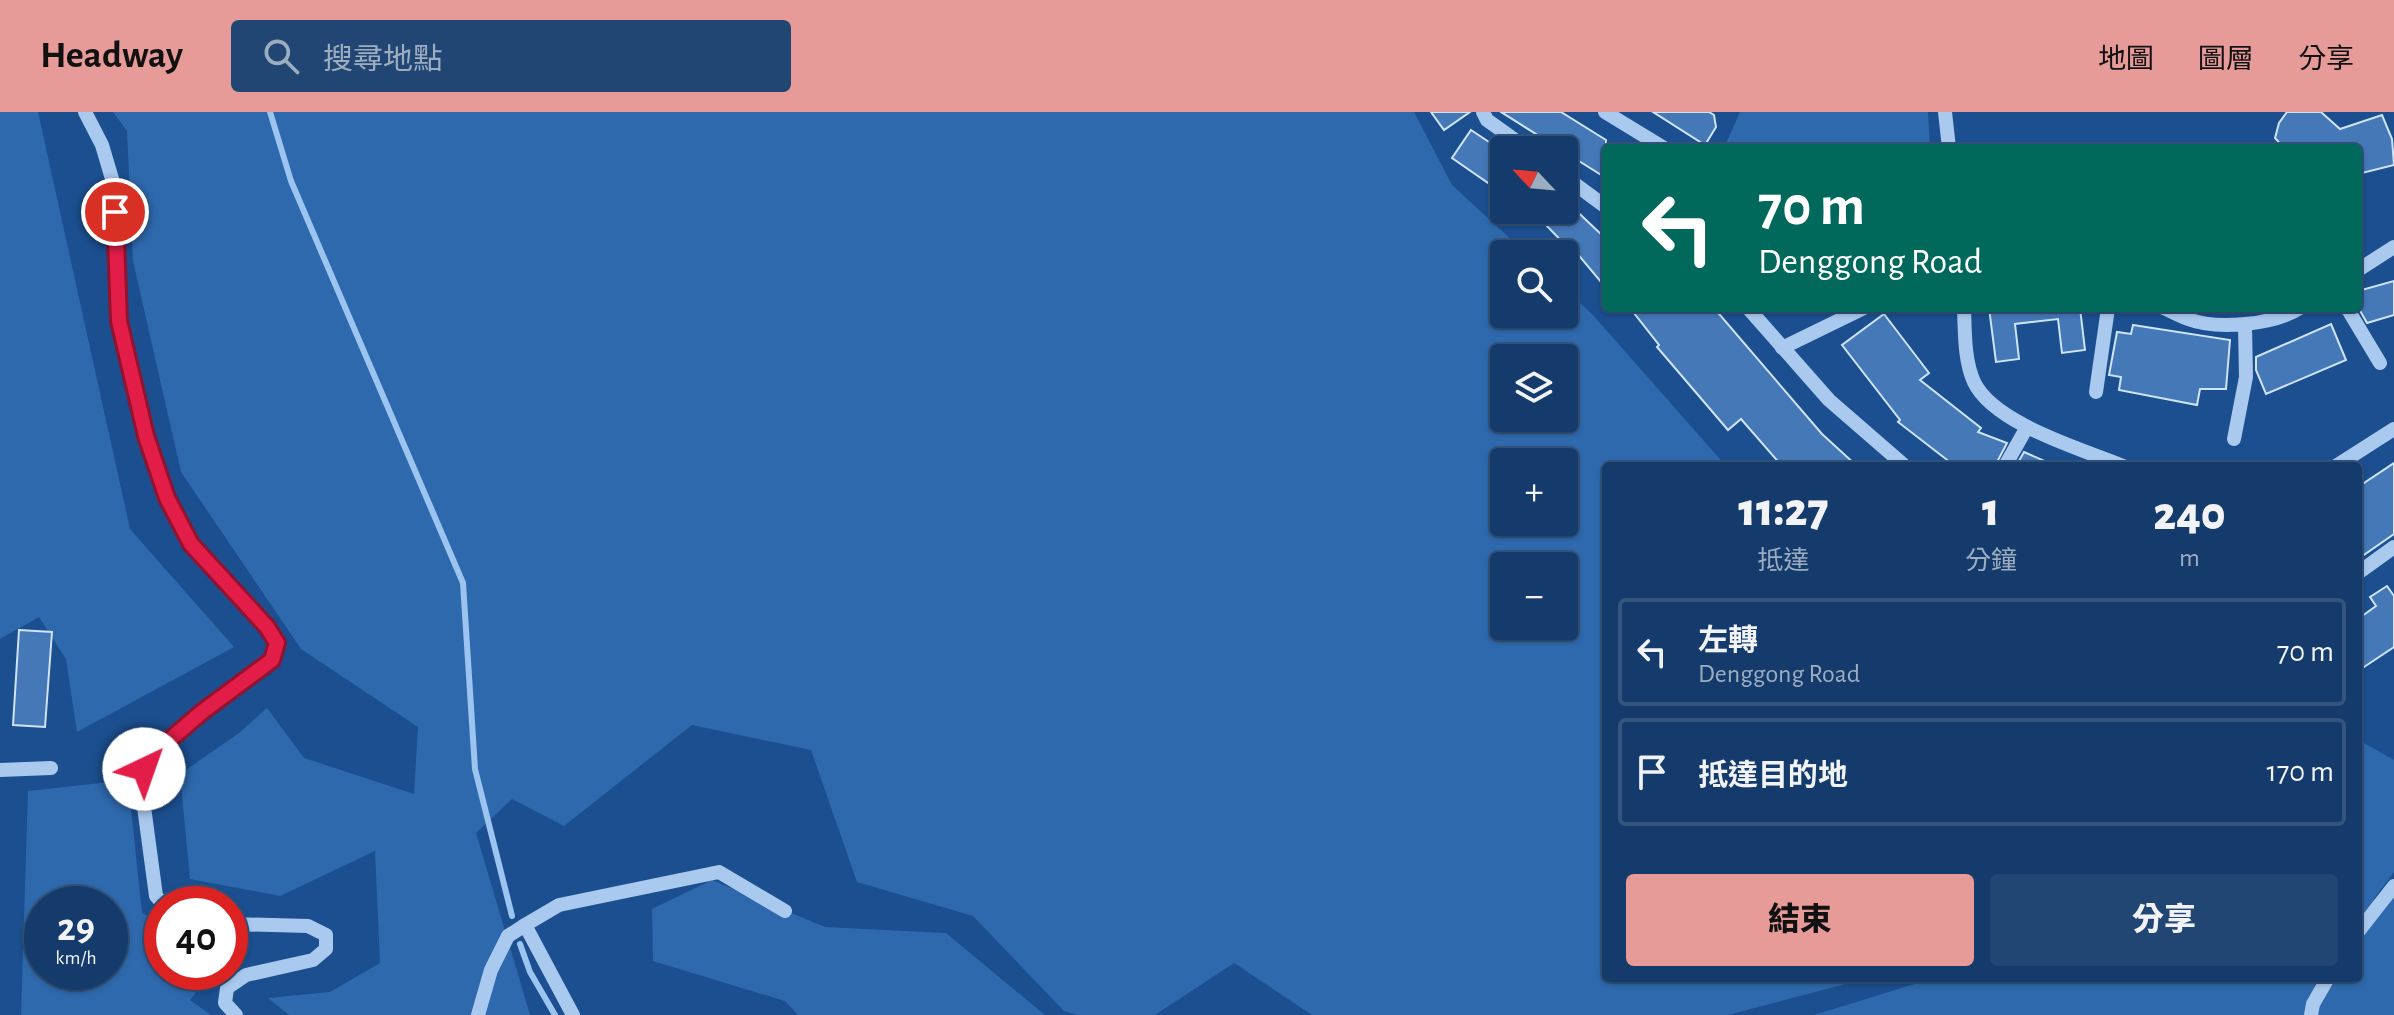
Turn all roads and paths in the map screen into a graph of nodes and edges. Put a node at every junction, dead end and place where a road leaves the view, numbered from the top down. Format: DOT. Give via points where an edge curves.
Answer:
graph roads {
  1 [pos="85,112"];
  2 [pos="1483,112"];
  3 [pos="1605,112"];
  4 [pos="1945,112"];
  5 [pos="1509,136"];
  6 [pos="1652,144"];
  7 [pos="1949,144"];
  8 [pos="1578,186"];
  9 [pos="1602,204"];
  10 [pos="2394,247"];
  11 [pos="2362,267"];
  12 [pos="1751,312"];
  13 [pos="1856,312"];
  14 [pos="1964,312"];
  15 [pos="2107,312"];
  16 [pos="2173,312"];
  17 [pos="2294,312"];
  18 [pos="2349,312"];
  19 [pos="2245,326"];
  20 [pos="1782,348"];
  21 [pos="2380,363"];
  22 [pos="2096,392"];
  23 [pos="2027,427"];
  24 [pos="2394,429"];
  25 [pos="2234,439"];
  26 [pos="1900,462"];
  27 [pos="2007,462"];
  28 [pos="2113,462"];
  29 [pos="2342,462"];
  30 [pos="2394,547"];
  31 [pos="2362,570"];
  32 [pos="51,768"];
  33 [pos="0,770"];
  34 [pos="155,886"];
  35 [pos="2394,886"];
  36 [pos="785,911"];
  37 [pos="248,924"];
  38 [pos="525,925"];
  39 [pos="2362,927"];
  40 [pos="248,975"];
  41 [pos="2326,982"];
  42 [pos="227,990"];
  43 [pos="236,1015"];
  44 [pos="478,1015"];
  45 [pos="573,1015"];
  46 [pos="2311,1015"];
  1 -- 34 [label="street" via="115,189 119,321 146,436 167,498 191,544 277,643 272,660 202,712 144,769 142,792"];
  2 -- 5 [label="street"];
  3 -- 6 [label="street"];
  4 -- 7 [label="street"];
  8 -- 9 [label="street"];
  10 -- 11 [label="street"];
  12 -- 20 [label="street"];
  13 -- 20 [label="street"];
  14 -- 23 [label="street" via="1974,382 1998,409"];
  15 -- 22 [label="street"];
  16 -- 19 [label="street" via="2190,320"];
  17 -- 19 [label="street"];
  18 -- 21 [label="street"];
  19 -- 25 [label="street" via="2246,377"];
  20 -- 26 [label="street" via="1829,400"];
  23 -- 27 [label="street"];
  23 -- 28 [label="street"];
  24 -- 29 [label="street"];
  30 -- 31 [label="street"];
  32 -- 33 [label="street"];
  35 -- 39 [label="street"];
  36 -- 38 [label="street" via="719,872 559,905"];
  37 -- 40 [label="street" via="308,926 326,935 326,949 313,960"];
  38 -- 44 [label="street" via="508,936"];
  38 -- 45 [label="street"];
  41 -- 46 [label="street"];
  42 -- 43 [label="street" via="225,1003"];
}
